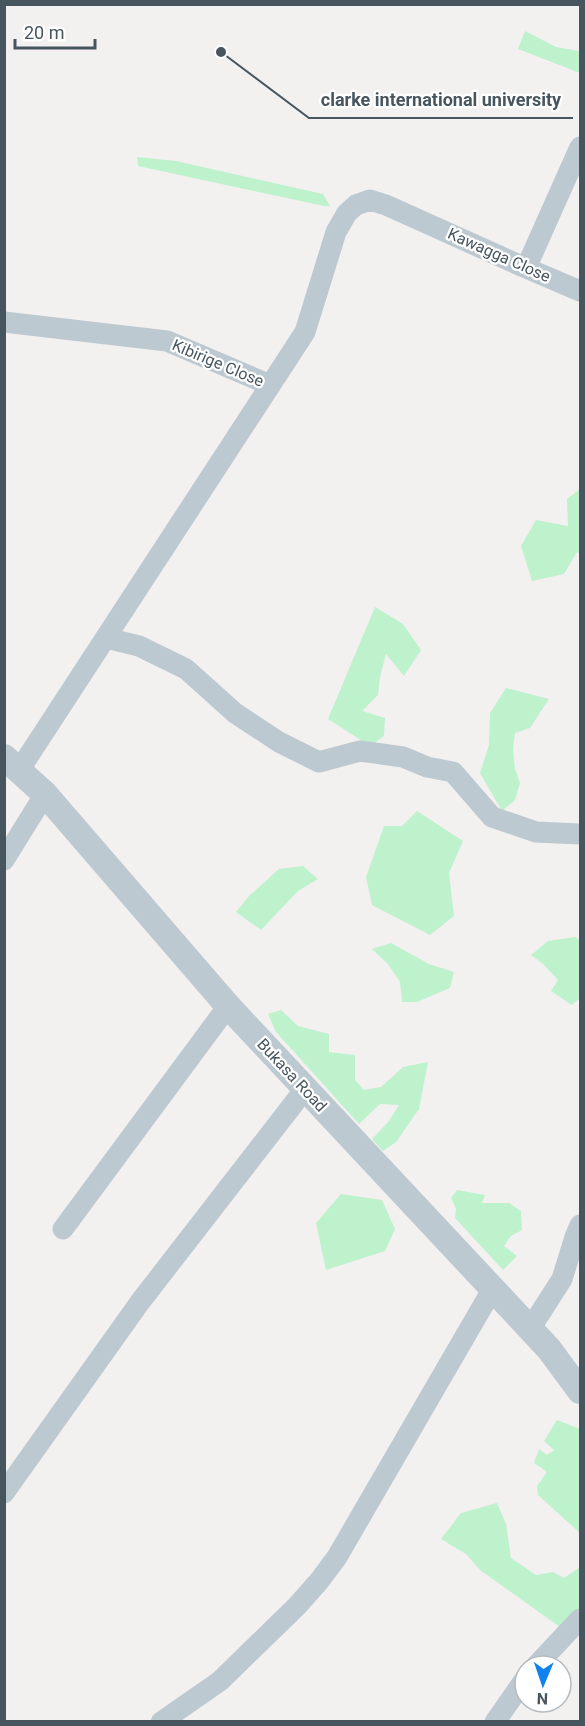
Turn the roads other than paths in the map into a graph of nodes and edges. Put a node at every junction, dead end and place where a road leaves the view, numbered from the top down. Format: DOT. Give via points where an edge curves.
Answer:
graph roads {
  1 [pos="580,147"];
  2 [pos="418,220"];
  3 [pos="526,268"];
  4 [pos="580,291"];
  5 [pos="4,322"];
  6 [pos="270,385"];
  7 [pos="106,638"];
  8 [pos="12,763"];
  9 [pos="45,794"];
  10 [pos="580,834"];
  11 [pos="4,860"];
  12 [pos="228,1006"];
  13 [pos="305,1089"];
  14 [pos="580,1225"];
  15 [pos="63,1229"];
  16 [pos="492,1290"];
  17 [pos="530,1329"];
  18 [pos="580,1391"];
  19 [pos="4,1493"];
  20 [pos="580,1619"];
  21 [pos="547,1654"];
  22 [pos="513,1696"];
  23 [pos="161,1722"];
  24 [pos="495,1722"];
  1 -- 3 [label="street"];
  2 -- 3 [label="street, Kawagga Close"];
  2 -- 6 [label="street, Kibirige Close" via="370,200 347,213 336,232 305,332"];
  3 -- 4 [label="street, Kawagga Close"];
  5 -- 6 [label="street, Kibirige Close" via="167,340"];
  6 -- 7 [label="street"];
  7 -- 8 [label="street"];
  7 -- 10 [label="street" via="139,646 186,669 235,713 319,762 360,751 403,757 453,772 492,817 536,832"];
  8 -- 9 [label="street, Bukasa Road"];
  9 -- 11 [label="street"];
  9 -- 12 [label="street, Bukasa Road"];
  12 -- 13 [label="street, Bukasa Road"];
  12 -- 15 [label="street"];
  13 -- 16 [label="street, Bukasa Road"];
  13 -- 19 [label="street" via="140,1302"];
  14 -- 17 [label="street" via="562,1279"];
  16 -- 17 [label="street, Bukasa Road"];
  16 -- 23 [label="street" via="320,1580 220,1681"];
  17 -- 18 [label="street, Bukasa Road"];
  20 -- 21 [label="street"];
  22 -- 24 [label="street"];
}
